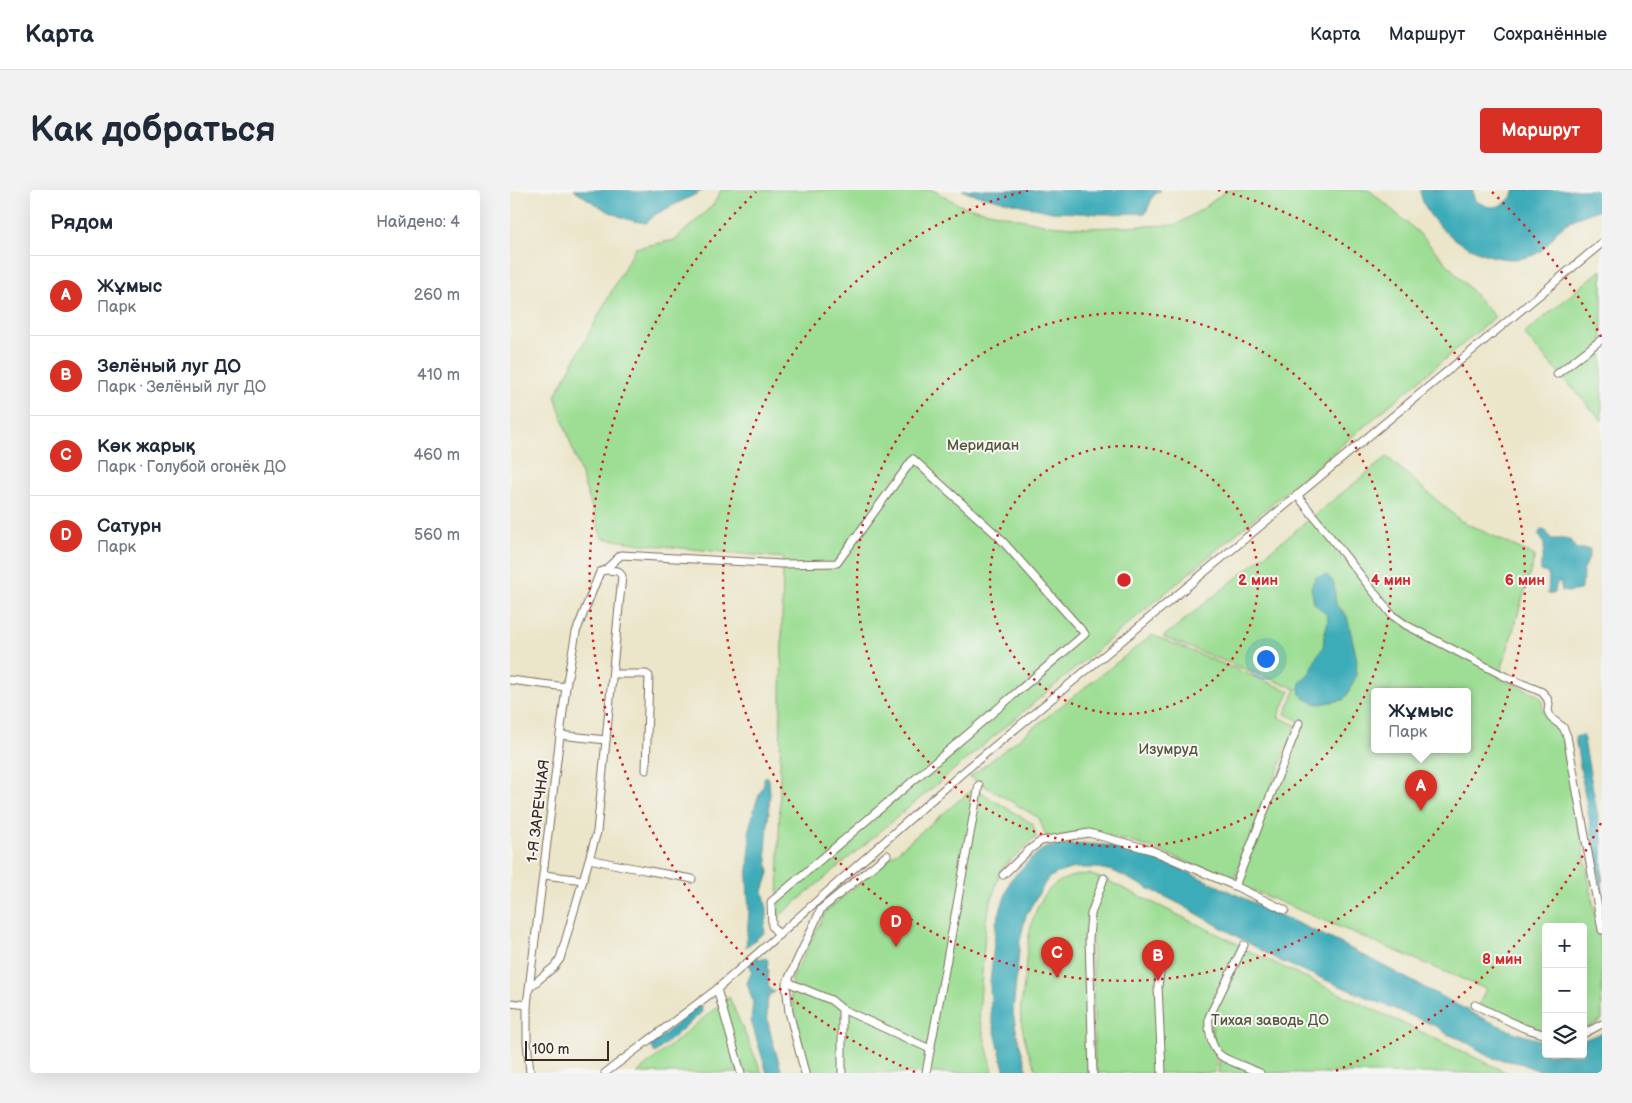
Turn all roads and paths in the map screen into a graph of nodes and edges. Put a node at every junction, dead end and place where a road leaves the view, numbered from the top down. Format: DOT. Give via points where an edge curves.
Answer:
graph roads {
  1 [pos="1602,243"];
  2 [pos="1602,338"];
  3 [pos="1557,374"];
  4 [pos="1297,495"];
  5 [pos="605,570"];
  6 [pos="612,674"];
  7 [pos="510,680"];
  8 [pos="566,687"];
  9 [pos="1299,723"];
  10 [pos="560,735"];
  11 [pos="606,740"];
  12 [pos="646,770"];
  13 [pos="979,785"];
  14 [pos="887,855"];
  15 [pos="590,859"];
  16 [pos="544,875"];
  17 [pos="1003,875"];
  18 [pos="1104,878"];
  19 [pos="692,879"];
  20 [pos="583,880"];
  21 [pos="1235,886"];
  22 [pos="1285,910"];
  23 [pos="1602,930"];
  24 [pos="779,936"];
  25 [pos="1244,945"];
  26 [pos="1160,966"];
  27 [pos="789,980"];
  28 [pos="530,987"];
  29 [pos="717,989"];
  30 [pos="510,1003"];
  31 [pos="527,1005"];
  32 [pos="1475,1005"];
  33 [pos="842,1009"];
  34 [pos="1602,1024"];
  35 [pos="1587,1032"];
  36 [pos="1542,1034"];
  37 [pos="930,1049"];
  38 [pos="530,1073"];
  39 [pos="605,1073"];
  40 [pos="741,1073"];
  41 [pos="805,1073"];
  42 [pos="842,1073"];
  43 [pos="926,1073"];
  44 [pos="1093,1073"];
  45 [pos="1162,1073"];
  46 [pos="1260,1073"];
  1 -- 4 [label="street"];
  2 -- 3 [label="street"];
  4 -- 23 [label="street" via="1392,615 1504,676 1542,692 1547,698 1551,718 1563,727 1567,736"];
  4 -- 24 [label="street" via="961,774"];
  5 -- 6 [label="street" via="618,571 622,576"];
  5 -- 8 [label="street, 1-Я ЗАРЕЧНАЯ" via="600,572 576,632"];
  5 -- 24 [label="street, 1-Я ЗАРЕЧНАЯ" via="621,555 782,564 837,563 914,459 998,536 1085,634 770,902 772,926"];
  6 -- 11 [label="street"];
  6 -- 12 [label="street" via="649,676"];
  7 -- 8 [label="street"];
  8 -- 10 [label="street, 1-Я ЗАРЕЧНАЯ"];
  9 -- 21 [label="street"];
  10 -- 11 [label="street"];
  10 -- 16 [label="street, 1-Я ЗАРЕЧНАЯ"];
  11 -- 15 [label="street" via="597,832"];
  13 -- 37 [label="street"];
  14 -- 27 [label="street" via="821,909 788,976"];
  15 -- 19 [label="street"];
  15 -- 20 [label="street"];
  16 -- 20 [label="street"];
  16 -- 28 [label="street, 1-Я ЗАРЕЧНАЯ"];
  17 -- 21 [label="street" via="1041,842 1089,833 1151,850"];
  18 -- 44 [label="street" via="1090,914"];
  20 -- 28 [label="street" via="559,962"];
  21 -- 22 [label="street"];
  24 -- 29 [label="street"];
  25 -- 46 [label="street" via="1208,1022 1219,1055"];
  26 -- 45 [label="street"];
  27 -- 33 [label="street" via="831,1000"];
  27 -- 41 [label="street" via="786,984 789,1012"];
  28 -- 31 [label="street, 1-Я ЗАРЕЧНАЯ"];
  29 -- 39 [label="street"];
  29 -- 40 [label="street"];
  30 -- 31 [label="street"];
  31 -- 38 [label="street, 1-Я ЗАРЕЧНАЯ"];
  32 -- 36 [label="street"];
  33 -- 37 [label="street"];
  33 -- 42 [label="street"];
  34 -- 35 [label="street"];
  37 -- 43 [label="street"];
}
